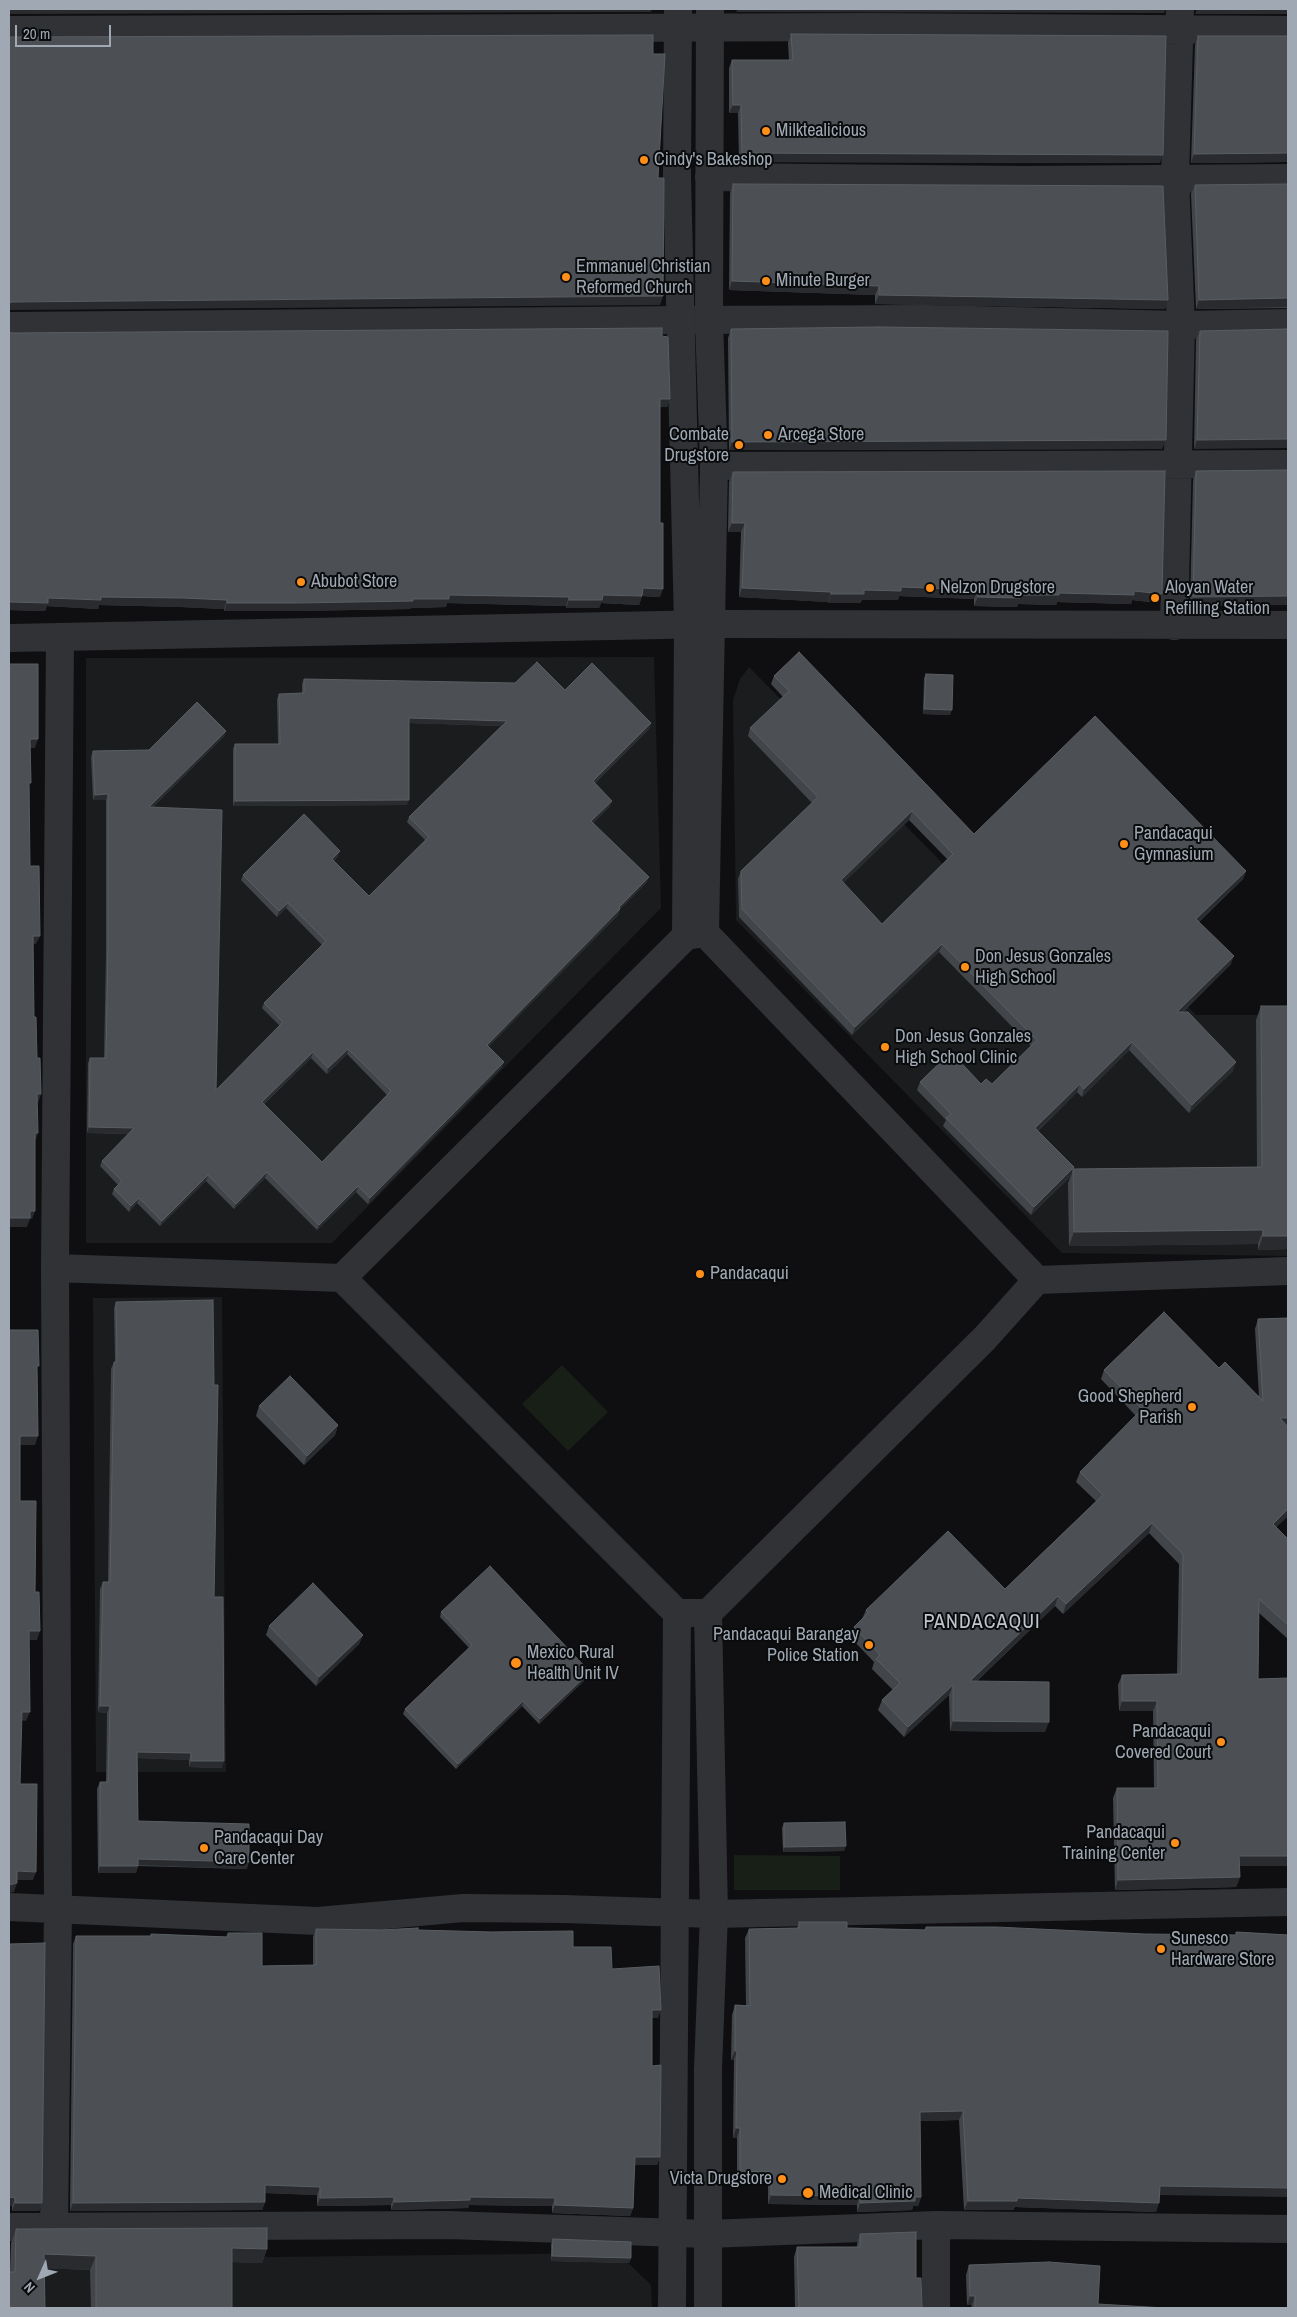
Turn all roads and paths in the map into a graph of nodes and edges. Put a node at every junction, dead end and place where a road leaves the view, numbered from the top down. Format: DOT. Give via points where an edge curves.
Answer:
graph roads {
  1 [pos="710,18"];
  2 [pos="870,18"];
  3 [pos="678,19"];
  4 [pos="1004,19"];
  5 [pos="1180,19"];
  6 [pos="9,30"];
  7 [pos="1288,30"];
  8 [pos="709,177"];
  9 [pos="1175,178"];
  10 [pos="1288,178"];
  11 [pos="695,320"];
  12 [pos="1288,322"];
  13 [pos="1181,325"];
  14 [pos="9,326"];
  15 [pos="1288,464"];
  16 [pos="1176,465"];
  17 [pos="714,466"];
  18 [pos="700,624"];
  19 [pos="1288,625"];
  20 [pos="1174,626"];
  21 [pos="9,638"];
  22 [pos="60,638"];
  23 [pos="695,934"];
  24 [pos="55,1268"];
  25 [pos="1288,1271"];
  26 [pos="342,1278"];
  27 [pos="1037,1280"];
  28 [pos="677,1613"];
  29 [pos="708,1613"];
  30 [pos="1288,1902"];
  31 [pos="9,1907"];
  32 [pos="58,1908"];
  33 [pos="675,1911"];
  34 [pos="714,1914"];
  35 [pos="936,2225"];
  36 [pos="9,2227"];
  37 [pos="54,2227"];
  38 [pos="1288,2229"];
  39 [pos="672,2233"];
  40 [pos="708,2234"];
  41 [pos="672,2308"];
  42 [pos="708,2308"];
  43 [pos="936,2308"];
  1 -- 2 [label="street"];
  1 -- 3 [label="street"];
  1 -- 8 [label="street"];
  2 -- 4 [label="street"];
  3 -- 6 [label="street"];
  3 -- 11 [label="street" via="678,176"];
  4 -- 5 [label="street"];
  5 -- 7 [label="street"];
  5 -- 9 [label="street"];
  8 -- 9 [label="street"];
  8 -- 11 [label="street"];
  9 -- 10 [label="street"];
  9 -- 13 [label="street"];
  11 -- 13 [label="street"];
  11 -- 14 [label="street"];
  11 -- 17 [label="street"];
  11 -- 18 [label="street"];
  12 -- 13 [label="street"];
  13 -- 16 [label="street"];
  15 -- 16 [label="street"];
  16 -- 17 [label="street"];
  16 -- 20 [label="street"];
  17 -- 18 [label="street"];
  18 -- 20 [label="street"];
  18 -- 22 [label="street"];
  18 -- 23 [label="street"];
  19 -- 20 [label="street"];
  21 -- 22 [label="street"];
  22 -- 24 [label="street"];
  23 -- 26 [label="street"];
  23 -- 27 [label="street"];
  24 -- 26 [label="street"];
  24 -- 32 [label="street"];
  25 -- 27 [label="street"];
  26 -- 28 [label="street"];
  27 -- 29 [label="street" via="986,1338"];
  28 -- 29 [label="street"];
  28 -- 33 [label="street"];
  29 -- 34 [label="street"];
  30 -- 34 [label="street"];
  31 -- 32 [label="street"];
  32 -- 33 [label="street" via="318,1921 463,1908"];
  32 -- 37 [label="street"];
  33 -- 34 [label="street"];
  33 -- 39 [label="street"];
  34 -- 40 [label="street" via="708,2069"];
  35 -- 38 [label="street"];
  35 -- 40 [label="street"];
  35 -- 43 [label="street"];
  36 -- 37 [label="street"];
  37 -- 39 [label="street" via="448,2225"];
  39 -- 40 [label="street"];
  39 -- 41 [label="street"];
  40 -- 42 [label="street"];
}
